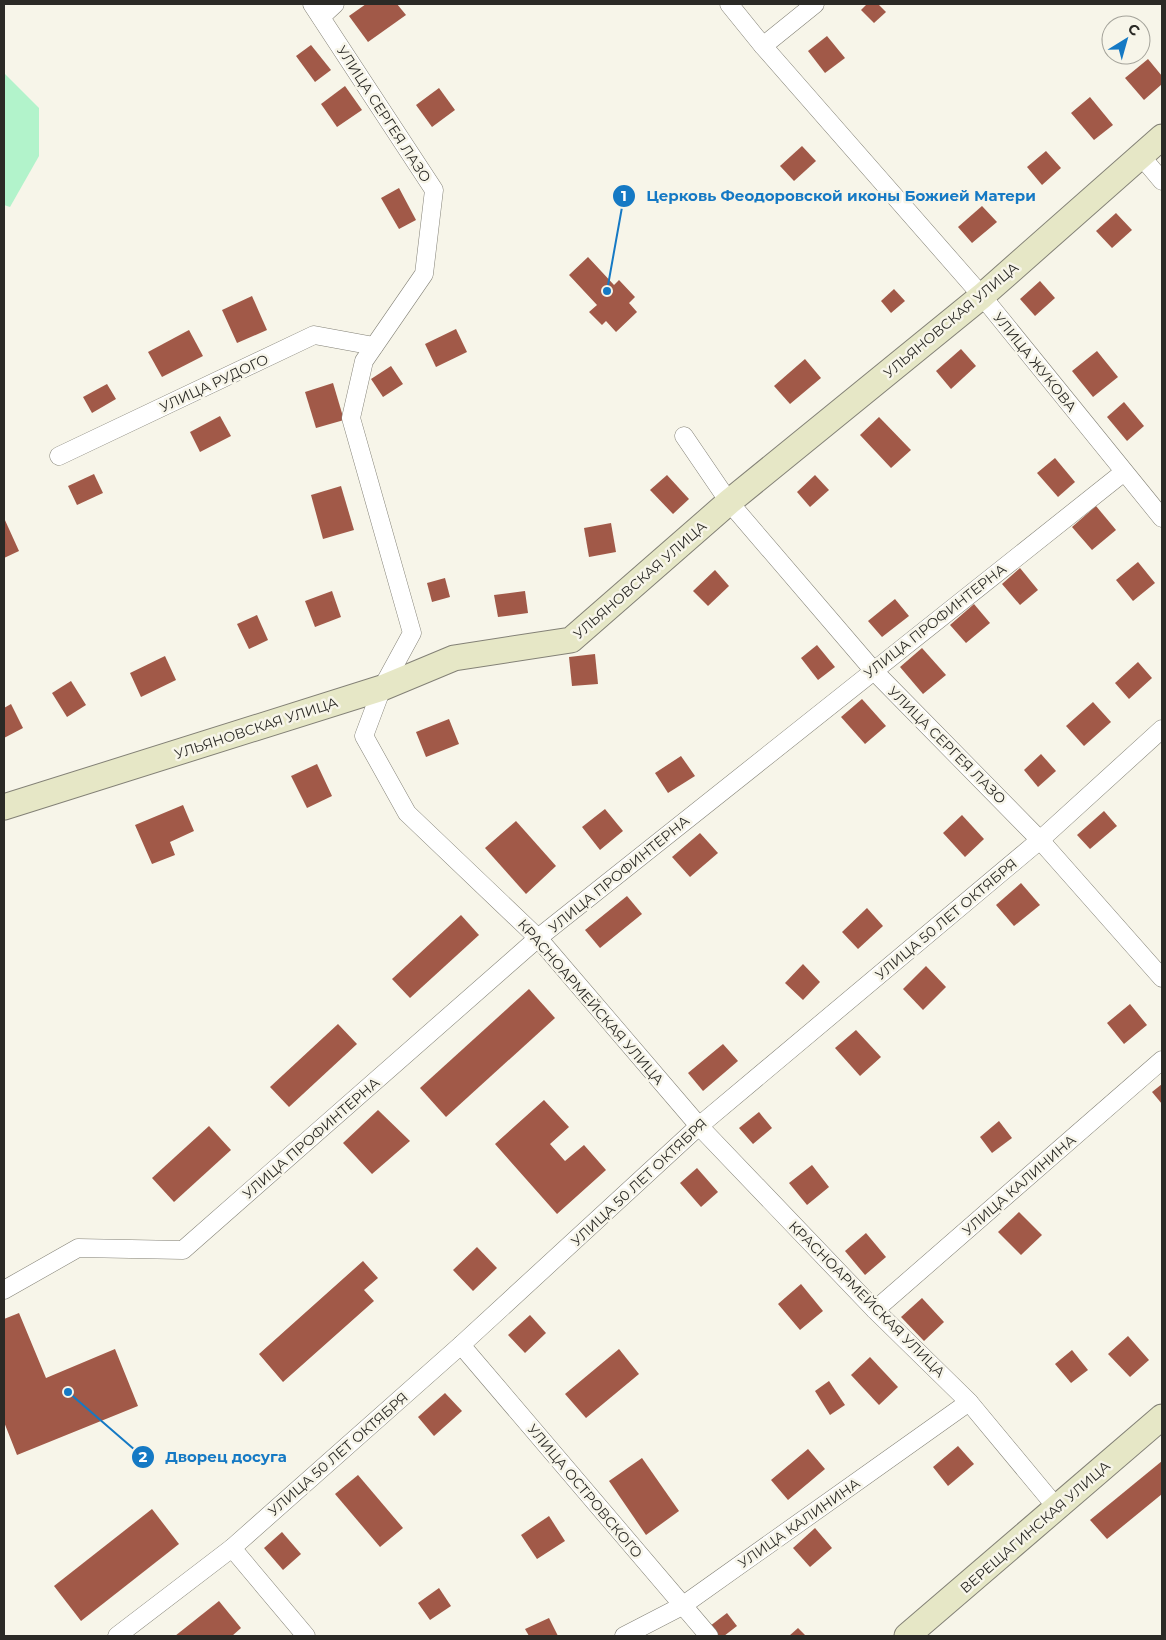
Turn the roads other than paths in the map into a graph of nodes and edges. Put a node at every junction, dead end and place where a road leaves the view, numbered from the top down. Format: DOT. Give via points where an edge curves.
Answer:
graph roads {
  1 [pos="335,4"];
  2 [pos="729,4"];
  3 [pos="816,4"];
  4 [pos="317,10"];
  5 [pos="763,46"];
  6 [pos="1162,137"];
  7 [pos="1141,156"];
  8 [pos="1162,181"];
  9 [pos="982,296"];
  10 [pos="374,346"];
  11 [pos="364,361"];
  12 [pos="684,436"];
  13 [pos="59,456"];
  14 [pos="1124,472"];
  15 [pos="729,502"];
  16 [pos="1162,518"];
  17 [pos="873,670"];
  18 [pos="382,688"];
  19 [pos="1162,729"];
  20 [pos="4,807"];
  21 [pos="1040,840"];
  22 [pos="538,938"];
  23 [pos="1162,978"];
  24 [pos="1162,1060"];
  25 [pos="699,1126"];
  26 [pos="4,1290"];
  27 [pos="875,1310"];
  28 [pos="461,1345"];
  29 [pos="969,1402"];
  30 [pos="1162,1417"];
  31 [pos="1057,1508"];
  32 [pos="232,1548"];
  33 [pos="682,1606"];
  34 [pos="116,1636"];
  35 [pos="306,1636"];
  36 [pos="624,1636"];
  37 [pos="709,1636"];
  38 [pos="908,1636"];
  1 -- 4 [label="street"];
  2 -- 5 [label="street, УЛИЦА ЖУКОВА"];
  3 -- 5 [label="street"];
  4 -- 10 [label="street, УЛИЦА СЕРГЕЯ ЛАЗО" via="434,190 424,274"];
  5 -- 9 [label="street, УЛИЦА ЖУКОВА"];
  6 -- 7 [label="street, УЛЬЯНОВСКАЯ УЛИЦА"];
  7 -- 8 [label="street"];
  7 -- 9 [label="street, УЛЬЯНОВСКАЯ УЛИЦА"];
  9 -- 14 [label="street, УЛИЦА ЖУКОВА"];
  9 -- 15 [label="street, УЛЬЯНОВСКАЯ УЛИЦА"];
  10 -- 11 [label="street, УЛИЦА СЕРГЕЯ ЛАЗО"];
  10 -- 13 [label="street, УЛИЦА РУДОГО" via="314,335"];
  11 -- 18 [label="street, КРАСНОАРМЕЙСКАЯ УЛИЦА" via="352,418 412,633"];
  12 -- 15 [label="street, УЛИЦА СЕРГЕЯ ЛАЗО"];
  14 -- 16 [label="street, УЛИЦА ЖУКОВА"];
  14 -- 17 [label="street, УЛИЦА ПРОФИНТЕРНА"];
  15 -- 17 [label="street, УЛИЦА СЕРГЕЯ ЛАЗО"];
  15 -- 18 [label="street, УЛЬЯНОВСКАЯ УЛИЦА" via="571,640 454,658"];
  17 -- 21 [label="street, УЛИЦА СЕРГЕЯ ЛАЗО"];
  17 -- 22 [label="street, УЛИЦА ПРОФИНТЕРНА"];
  18 -- 20 [label="street, УЛЬЯНОВСКАЯ УЛИЦА"];
  18 -- 22 [label="street, КРАСНОАРМЕЙСКАЯ УЛИЦА" via="364,736 407,813"];
  19 -- 21 [label="street, УЛИЦА 50 ЛЕТ ОКТЯБРЯ"];
  21 -- 23 [label="street, УЛИЦА СЕРГЕЯ ЛАЗО"];
  21 -- 25 [label="street, УЛИЦА 50 ЛЕТ ОКТЯБРЯ"];
  22 -- 25 [label="street, КРАСНОАРМЕЙСКАЯ УЛИЦА"];
  22 -- 26 [label="street, УЛИЦА ПРОФИНТЕРНА" via="183,1250 78,1248"];
  24 -- 27 [label="street, УЛИЦА КАЛИНИНА"];
  25 -- 27 [label="street, КРАСНОАРМЕЙСКАЯ УЛИЦА"];
  25 -- 28 [label="street, УЛИЦА 50 ЛЕТ ОКТЯБРЯ"];
  27 -- 29 [label="street, КРАСНОАРМЕЙСКАЯ УЛИЦА"];
  28 -- 32 [label="street, УЛИЦА 50 ЛЕТ ОКТЯБРЯ"];
  28 -- 33 [label="street, УЛИЦА ОСТРОВСКОГО"];
  29 -- 31 [label="street, КРАСНОАРМЕЙСКАЯ УЛИЦА"];
  29 -- 33 [label="street, УЛИЦА КАЛИНИНА"];
  30 -- 31 [label="street, ВЕРЕЩАГИНСКАЯ УЛИЦА"];
  31 -- 38 [label="street, ВЕРЕЩАГИНСКАЯ УЛИЦА"];
  32 -- 34 [label="street, УЛИЦА 50 ЛЕТ ОКТЯБРЯ"];
  32 -- 35 [label="street"];
  33 -- 36 [label="street, УЛИЦА КАЛИНИНА"];
  33 -- 37 [label="street, УЛИЦА ОСТРОВСКОГО"];
}
